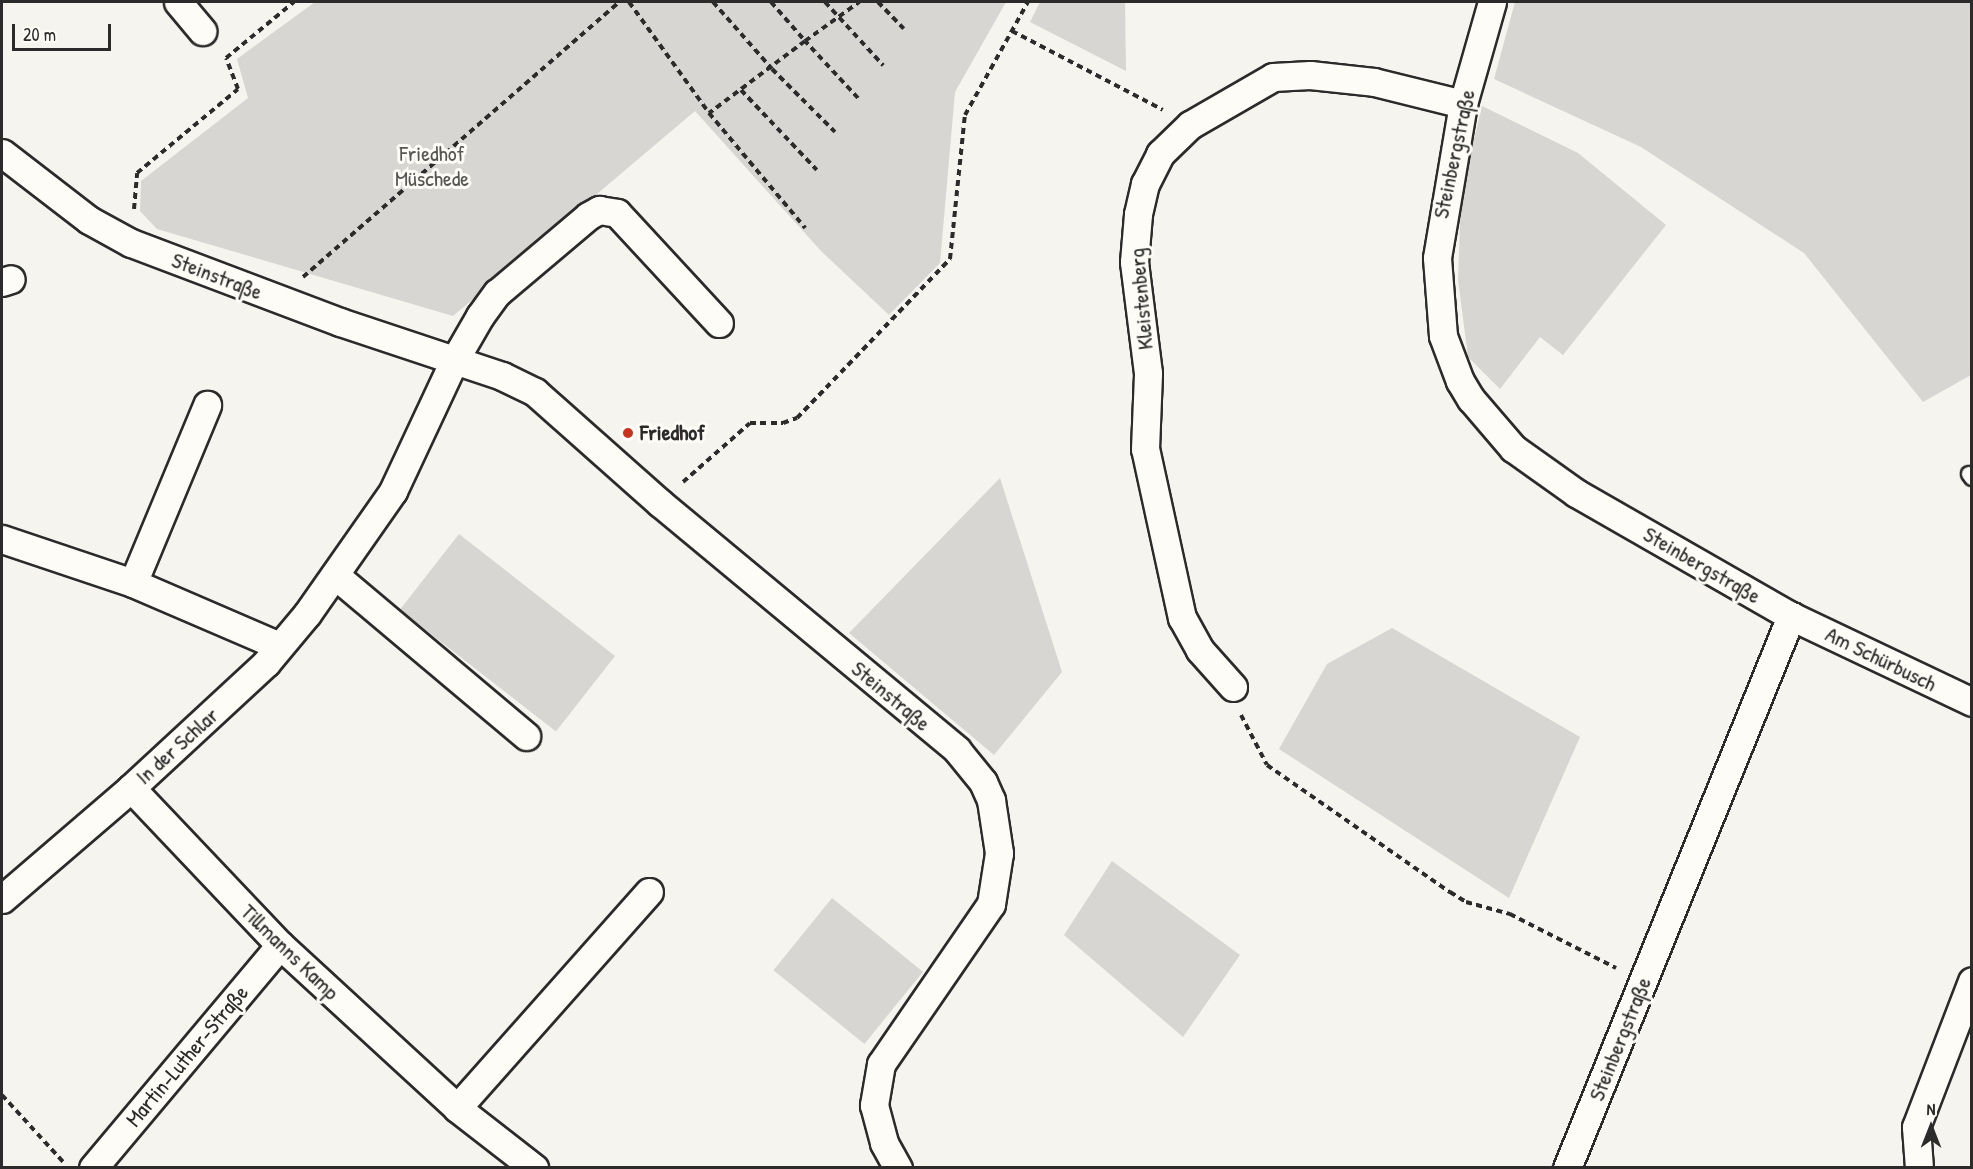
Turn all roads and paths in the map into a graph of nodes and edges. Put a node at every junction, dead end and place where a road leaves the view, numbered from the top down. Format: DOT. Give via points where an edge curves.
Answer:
graph roads {
  1 [pos="178,2"];
  2 [pos="294,2"];
  3 [pos="618,2"];
  4 [pos="629,2"];
  5 [pos="713,2"];
  6 [pos="771,2"];
  7 [pos="825,2"];
  8 [pos="859,2"];
  9 [pos="879,2"];
  10 [pos="1028,2"];
  11 [pos="1492,2"];
  12 [pos="838,17"];
  13 [pos="904,29"];
  14 [pos="202,31"];
  15 [pos="1012,31"];
  16 [pos="805,41"];
  17 [pos="883,65"];
  18 [pos="772,69"];
  19 [pos="741,90"];
  20 [pos="858,98"];
  21 [pos="1463,104"];
  22 [pos="709,113"];
  23 [pos="1190,125"];
  24 [pos="835,132"];
  25 [pos="2,153"];
  26 [pos="816,170"];
  27 [pos="805,228"];
  28 [pos="131,243"];
  29 [pos="277,299"];
  30 [pos="719,323"];
  31 [pos="454,361"];
  32 [pos="207,405"];
  33 [pos="660,503"];
  34 [pos="2,539"];
  35 [pos="335,575"];
  36 [pos="134,583"];
  37 [pos="1791,616"];
  38 [pos="279,646"];
  39 [pos="1233,687"];
  40 [pos="1971,702"];
  41 [pos="526,736"];
  42 [pos="131,788"];
  43 [pos="649,892"];
  44 [pos="2,899"];
  45 [pos="280,945"];
  46 [pos="1644,981"];
  47 [pos="1971,981"];
  48 [pos="2,1095"];
  49 [pos="457,1108"];
  50 [pos="68,1167"];
  51 [pos="93,1167"];
  52 [pos="534,1167"];
  53 [pos="898,1167"];
  54 [pos="1567,1167"];
  55 [pos="1918,1167"];
  1 -- 14 [label="street"];
  2 -- 28 [label="path" via="226,58 238,89 136,173"];
  3 -- 29 [label="path"];
  4 -- 22 [label="path"];
  5 -- 18 [label="path"];
  6 -- 16 [label="path"];
  7 -- 12 [label="path"];
  8 -- 12 [label="path"];
  9 -- 13 [label="path"];
  10 -- 15 [label="path"];
  11 -- 21 [label="street, Steinbergstraße"];
  12 -- 16 [label="path"];
  12 -- 17 [label="path"];
  15 -- 23 [label="path"];
  15 -- 33 [label="path" via="963,122 950,259 797,418 783,423 750,423"];
  16 -- 18 [label="path"];
  16 -- 20 [label="path"];
  18 -- 19 [label="path"];
  18 -- 24 [label="path"];
  19 -- 22 [label="path"];
  19 -- 26 [label="path"];
  21 -- 23 [label="street, Kleistenberg" via="1374,82 1289,75 1264,80"];
  21 -- 37 [label="street, Steinbergstraße" via="1440,223 1437,289 1451,360 1471,399 1513,448 1552,477"];
  22 -- 27 [label="path"];
  23 -- 39 [label="street, Kleistenberg" via="1160,154 1145,184 1138,214 1134,262 1148,385 1143,437 1182,618 1200,650"];
  25 -- 28 [label="street, Steinstraße" via="89,220"];
  28 -- 29 [label="street, Steinstraße"];
  29 -- 31 [label="street, Steinstraße"];
  30 -- 31 [label="street" via="617,213 599,210 497,293"];
  31 -- 33 [label="street, Steinstraße" via="536,392"];
  31 -- 35 [label="street, In der Schlar" via="393,491"];
  32 -- 36 [label="street"];
  33 -- 53 [label="street, Steinstraße" via="957,750 983,782 991,800 999,853 992,904 881,1064 874,1105 884,1143"];
  34 -- 36 [label="street"];
  35 -- 38 [label="street, In der Schlar"];
  35 -- 41 [label="street"];
  36 -- 38 [label="street"];
  37 -- 40 [label="street, Am Schürbusch"];
  37 -- 46 [label="street, Steinbergstraße"];
  38 -- 42 [label="street, In der Schlar" via="250,681"];
  39 -- 46 [label="path" via="1246,732 1258,754 1278,774 1459,898 1510,914"];
  42 -- 44 [label="street, In der Schlar"];
  42 -- 45 [label="street, Tillmanns Kamp"];
  43 -- 49 [label="street"];
  45 -- 49 [label="street, Tillmanns Kamp"];
  45 -- 51 [label="street, Martin-Luther-Straße"];
  46 -- 54 [label="street, Steinbergstraße"];
  47 -- 55 [label="street" via="1916,1127"];
  48 -- 50 [label="path"];
  49 -- 52 [label="street, Tillmanns Kamp"];
}
